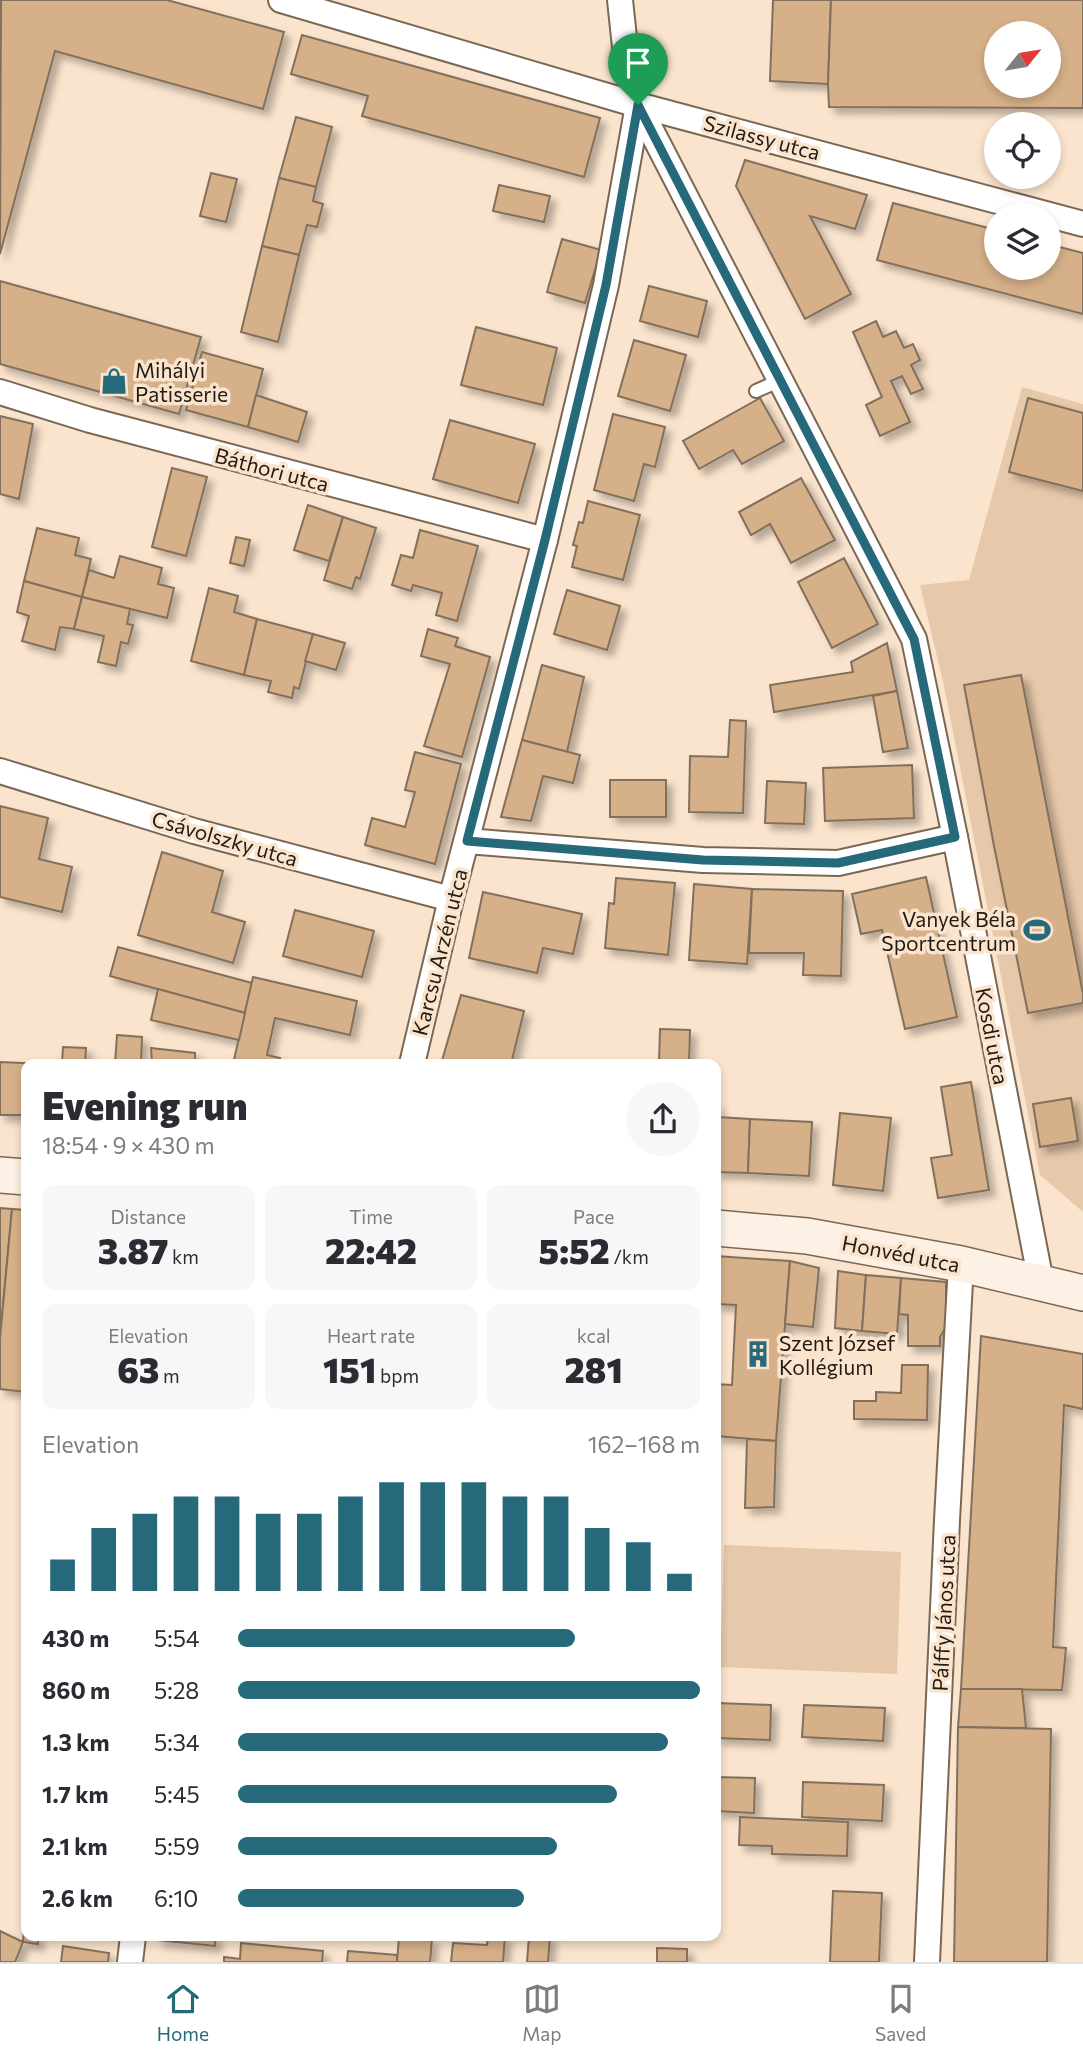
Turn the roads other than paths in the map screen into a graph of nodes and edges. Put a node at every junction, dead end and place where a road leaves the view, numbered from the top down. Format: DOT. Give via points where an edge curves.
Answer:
graph roads {
  1 [pos="281,0"];
  2 [pos="620,0"];
  3 [pos="638,105"];
  4 [pos="1083,224"];
  5 [pos="781,380"];
  6 [pos="756,391"];
  7 [pos="0,392"];
  8 [pos="545,540"];
  9 [pos="0,771"];
  10 [pos="955,837"];
  11 [pos="467,841"];
  12 [pos="451,899"];
  13 [pos="413,1059"];
  14 [pos="0,1175"];
  15 [pos="21,1177"];
  16 [pos="721,1228"];
  17 [pos="961,1264"];
  18 [pos="1041,1282"];
  19 [pos="1083,1293"];
  20 [pos="132,1941"];
  21 [pos="130,1962"];
  22 [pos="927,1962"];
  1 -- 3 [label="street, Szilassy utca"];
  2 -- 3 [label="street"];
  3 -- 4 [label="street, Szilassy utca"];
  3 -- 5 [label="street, Kosdi utca"];
  3 -- 8 [label="street, Karcsu Arzén utca" via="606,285"];
  5 -- 6 [label="lane"];
  5 -- 10 [label="street, Kosdi utca" via="914,639"];
  7 -- 8 [label="street, Báthori utca"];
  8 -- 11 [label="street, Karcsu Arzén utca"];
  9 -- 12 [label="street, Csávolszky utca" via="194,831"];
  10 -- 11 [label="street" via="838,863 703,860"];
  10 -- 18 [label="street, Kosdi utca"];
  11 -- 12 [label="street, Karcsu Arzén utca"];
  12 -- 13 [label="street, Karcsu Arzén utca"];
  14 -- 15 [label="street"];
  16 -- 17 [label="street, Honvéd utca" via="807,1236"];
  17 -- 18 [label="street, Honvéd utca"];
  17 -- 22 [label="street, Pálffy János utca"];
  18 -- 19 [label="street, Honvéd utca"];
  20 -- 21 [label="street"];
}
